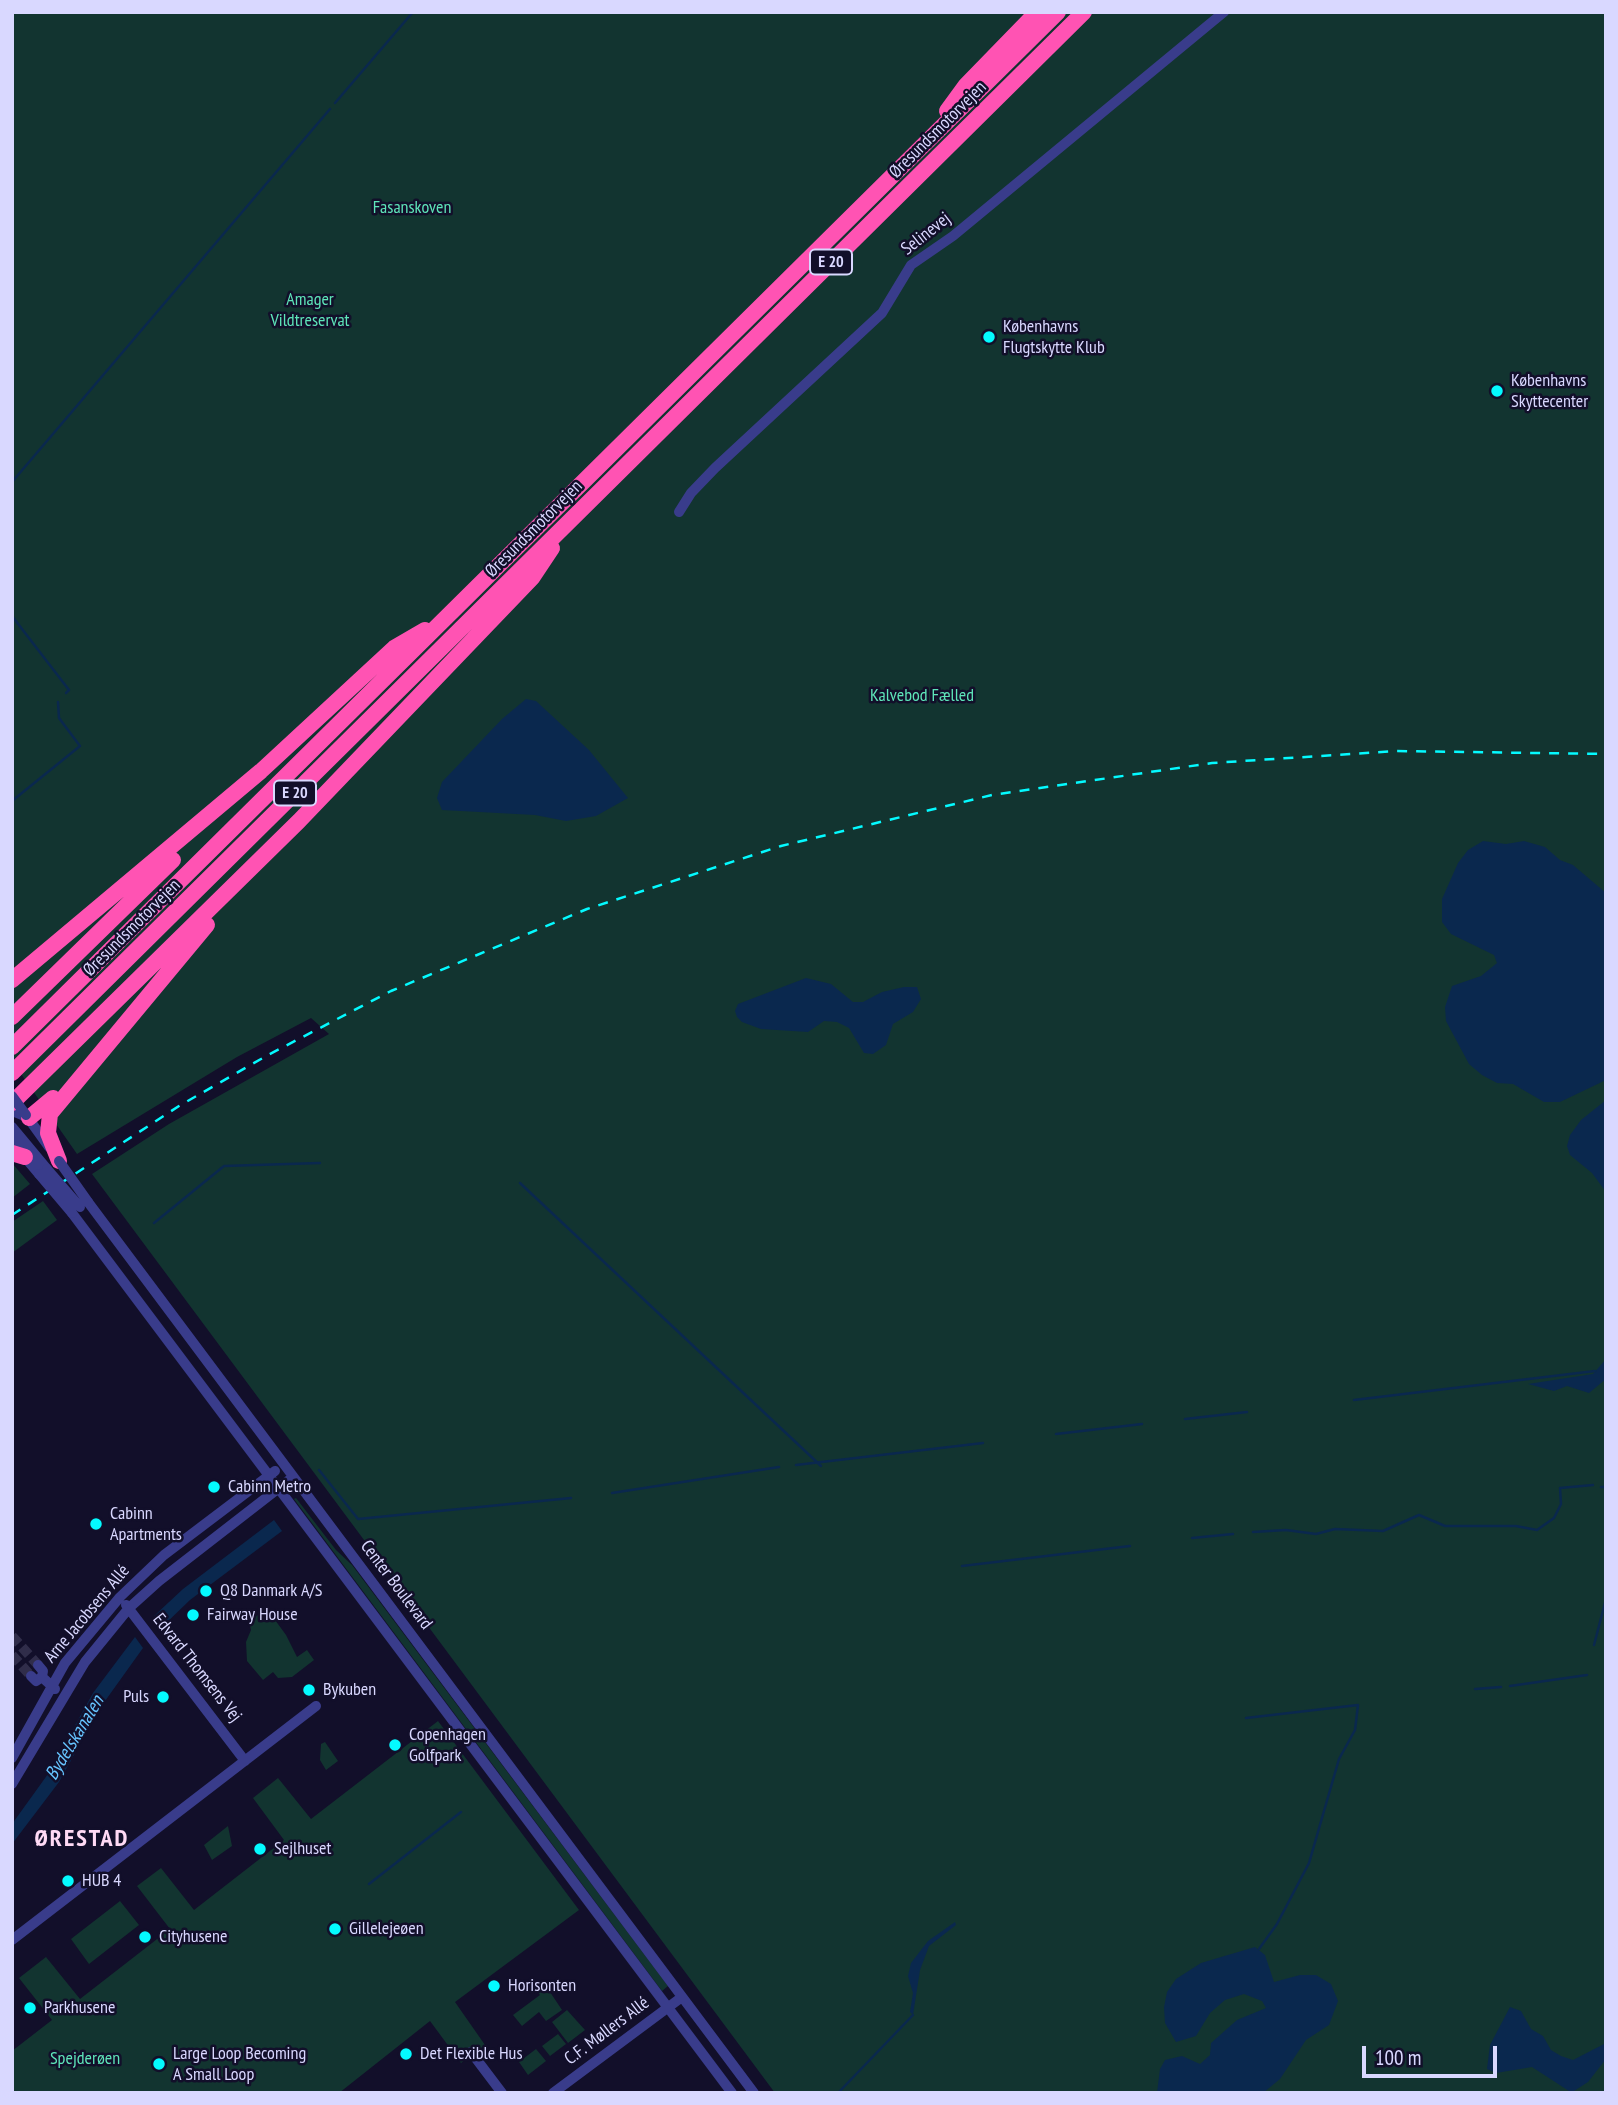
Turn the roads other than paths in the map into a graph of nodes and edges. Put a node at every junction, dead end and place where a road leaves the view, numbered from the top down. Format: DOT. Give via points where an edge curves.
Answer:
graph roads {
  1 [pos="1037,12"];
  2 [pos="1058,12"];
  3 [pos="1084,12"];
  4 [pos="1224,12"];
  5 [pos="913,156"];
  6 [pos="578,512"];
  7 [pos="679,512"];
  8 [pos="445,619"];
  9 [pos="261,771"];
  10 [pos="299,821"];
  11 [pos="80,924"];
  12 [pos="12,969"];
  13 [pos="12,980"];
  14 [pos="12,1017"];
  15 [pos="12,1047"];
  16 [pos="81,1072"];
  17 [pos="12,1073"];
  18 [pos="12,1096"];
  19 [pos="12,1103"];
  20 [pos="12,1111"];
  21 [pos="26,1116"];
  22 [pos="13,1134"];
  23 [pos="19,1155"];
  24 [pos="48,1168"];
  25 [pos="80,1208"];
  26 [pos="282,1464"];
  27 [pos="270,1476"];
  28 [pos="293,1477"];
  29 [pos="279,1488"];
  30 [pos="120,1597"];
  31 [pos="129,1608"];
  32 [pos="38,1665"];
  33 [pos="52,1684"];
  34 [pos="62,1699"];
  35 [pos="316,1706"];
  36 [pos="12,1758"];
  37 [pos="245,1761"];
  38 [pos="12,1784"];
  39 [pos="12,1940"];
  40 [pos="682,1997"];
  41 [pos="667,2008"];
  42 [pos="471,2052"];
  43 [pos="502,2093"];
  44 [pos="553,2093"];
  45 [pos="732,2093"];
  46 [pos="754,2093"];
  1 -- 5 [label="highway" via="966,85"];
  2 -- 5 [label="highway, Øresundsmotorvejen / E 20"];
  3 -- 6 [label="highway, Øresundsmotorvejen / E 20"];
  4 -- 7 [label="street, Selinevej" via="953,236 911,265 882,313 715,468"];
  5 -- 8 [label="highway, Øresundsmotorvejen / E 20"];
  6 -- 10 [label="highway" via="531,578"];
  6 -- 17 [label="highway, Øresundsmotorvejen / E 20"];
  8 -- 9 [label="highway" via="394,648"];
  8 -- 15 [label="highway, Øresundsmotorvejen / E 20"];
  9 -- 11 [label="highway"];
  9 -- 14 [label="highway"];
  10 -- 16 [label="highway"];
  10 -- 19 [label="highway"];
  11 -- 12 [label="highway" via="42,944"];
  11 -- 13 [label="highway"];
  16 -- 21 [label="highway"];
  16 -- 24 [label="highway" via="47,1122"];
  18 -- 21 [label="street, Center Boulevard, bridge"];
  20 -- 21 [label="street"];
  21 -- 22 [label="street"];
  21 -- 24 [label="street, Center Boulevard"];
  22 -- 23 [label="street, Center Boulevard"];
  22 -- 24 [label="street"];
  23 -- 24 [label="street, Center Boulevard"];
  24 -- 25 [label="street, Center Boulevard, bridge"];
  24 -- 25 [label="street, Center Boulevard, bridge"];
  25 -- 26 [label="street, Center Boulevard" via="120,1247"];
  25 -- 27 [label="street, Center Boulevard" via="145,1308"];
  26 -- 27 [label="street, Arne Jacobsens Allé"];
  26 -- 28 [label="street, Center Boulevard"];
  27 -- 29 [label="street, Center Boulevard"];
  27 -- 30 [label="street, Arne Jacobsens Allé" via="164,1555"];
  28 -- 29 [label="street, Arne Jacobsens Allé"];
  28 -- 40 [label="street, Center Boulevard"];
  29 -- 31 [label="street, Arne Jacobsens Allé"];
  29 -- 41 [label="street, Center Boulevard"];
  30 -- 31 [label="street, Edvard Thomsens Vej"];
  30 -- 33 [label="street, Arne Jacobsens Allé"];
  31 -- 34 [label="street, Arne Jacobsens Allé"];
  31 -- 37 [label="street, Edvard Thomsens Vej"];
  32 -- 33 [label="street" via="43,1671 37,1677"];
  33 -- 34 [label="street"];
  33 -- 36 [label="street, Arne Jacobsens Allé"];
  34 -- 38 [label="street, Arne Jacobsens Allé"];
  35 -- 37 [label="street"];
  37 -- 39 [label="street"];
  40 -- 41 [label="street, C.F. Møllers Allé"];
  40 -- 46 [label="street, Center Boulevard"];
  41 -- 44 [label="street, C.F. Møllers Allé"];
  41 -- 45 [label="street, Center Boulevard"];
  42 -- 43 [label="street"];
}
